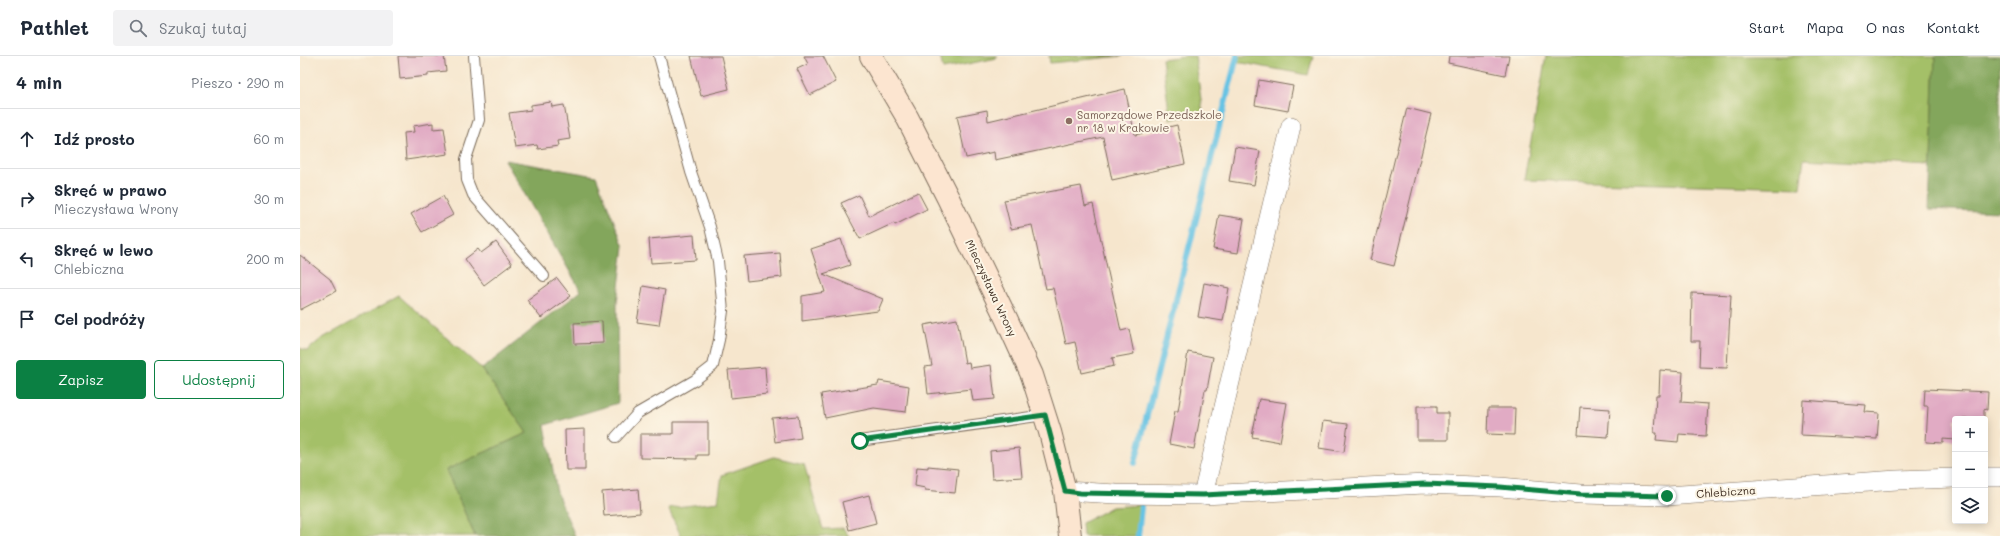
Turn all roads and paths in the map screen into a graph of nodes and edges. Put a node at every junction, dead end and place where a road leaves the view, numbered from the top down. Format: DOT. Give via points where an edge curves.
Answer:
graph roads {
  1 [pos="474,56"];
  2 [pos="659,56"];
  3 [pos="871,56"];
  4 [pos="1291,126"];
  5 [pos="544,276"];
  6 [pos="1045,415"];
  7 [pos="616,437"];
  8 [pos="860,441"];
  9 [pos="1988,477"];
  10 [pos="2000,477"];
  11 [pos="1952,478"];
  12 [pos="1065,491"];
  13 [pos="1203,495"];
  14 [pos="1070,536"];
  1 -- 5 [label="lane" via="479,120 466,159 467,180 472,195"];
  2 -- 7 [label="lane" via="691,172 710,227 718,261 723,311 713,366 695,380 638,413"];
  3 -- 6 [label="street, Mieczysława Wrony" via="907,117 958,218 1025,361"];
  4 -- 13 [label="street"];
  6 -- 8 [label="lane"];
  6 -- 12 [label="street, Mieczysława Wrony"];
  9 -- 10 [label="street"];
  11 -- 13 [label="street, Chlebiczna" via="1667,496 1581,494 1425,484"];
  12 -- 13 [label="street, Chlebiczna"];
  12 -- 14 [label="street, Mieczysława Wrony"];
}
